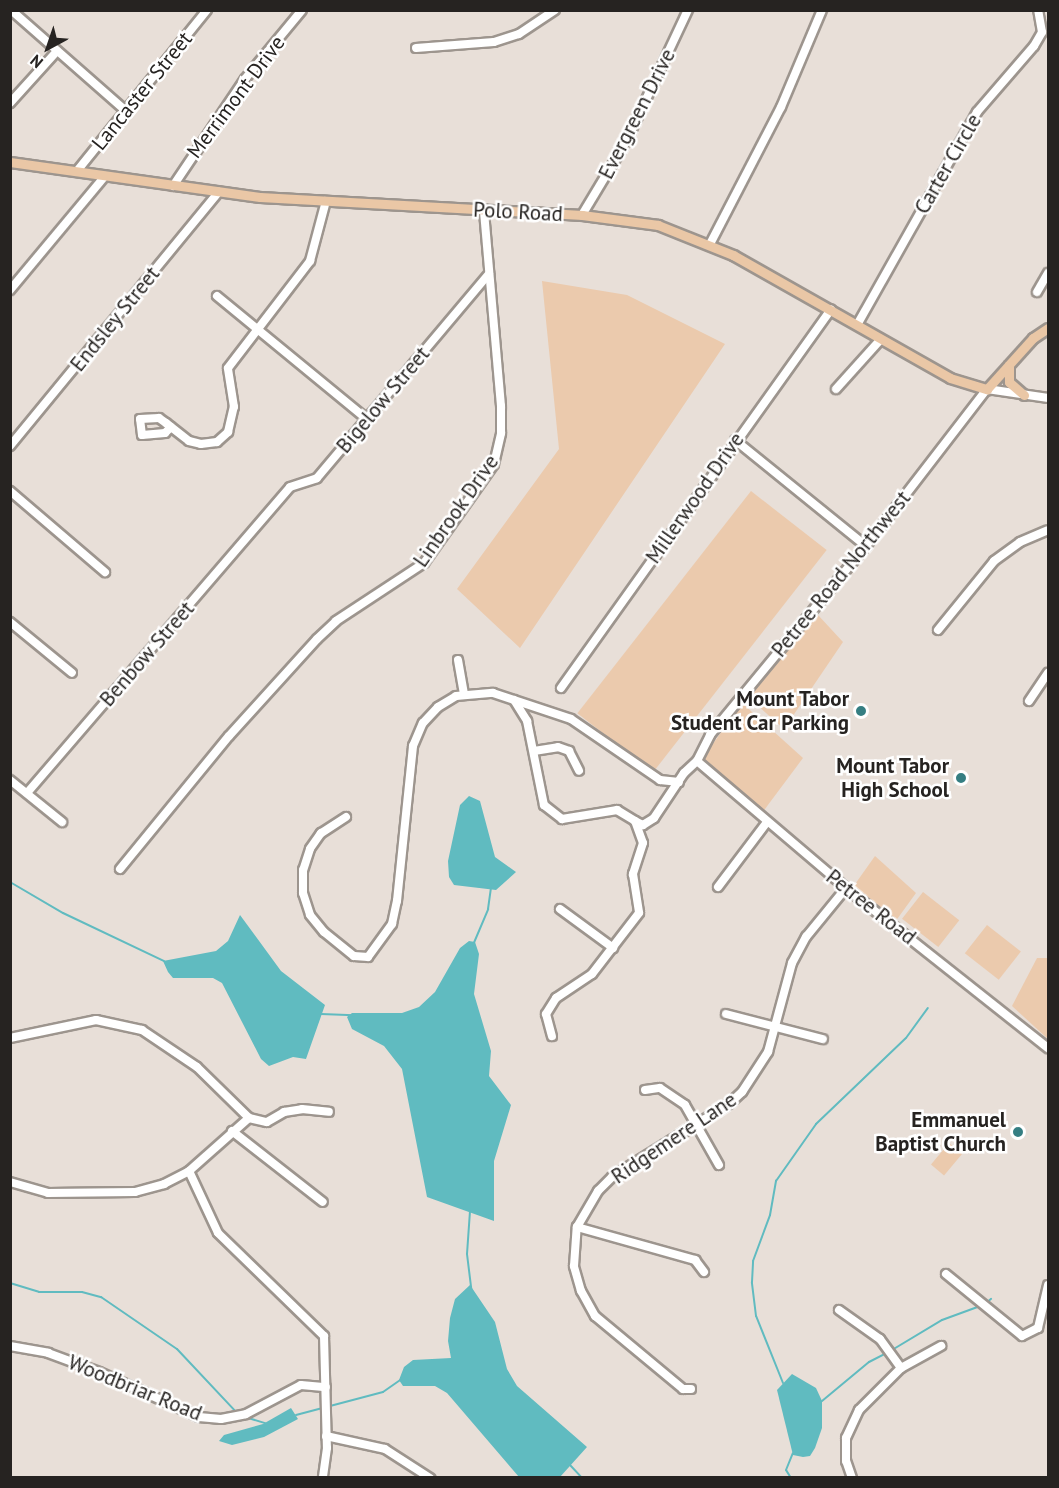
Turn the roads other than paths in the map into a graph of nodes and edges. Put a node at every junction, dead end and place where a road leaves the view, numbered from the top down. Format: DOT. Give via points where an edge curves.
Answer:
graph roads {
  1 [pos="11,10"];
  2 [pos="302,10"];
  3 [pos="555,10"];
  4 [pos="688,10"];
  5 [pos="822,10"];
  6 [pos="1038,10"];
  7 [pos="207,11"];
  8 [pos="416,48"];
  9 [pos="57,51"];
  10 [pos="10,103"];
  11 [pos="126,111"];
  12 [pos="10,162"];
  13 [pos="77,171"];
  14 [pos="105,176"];
  15 [pos="173,186"];
  16 [pos="219,192"];
  17 [pos="326,201"];
  18 [pos="484,210"];
  19 [pos="582,215"];
  20 [pos="710,244"];
  21 [pos="489,273"];
  22 [pos="1048,273"];
  23 [pos="10,290"];
  24 [pos="1037,292"];
  25 [pos="217,296"];
  26 [pos="831,310"];
  27 [pos="857,325"];
  28 [pos="1048,328"];
  29 [pos="257,329"];
  30 [pos="881,339"];
  31 [pos="1010,363"];
  32 [pos="836,389"];
  33 [pos="987,389"];
  34 [pos="1024,395"];
  35 [pos="1048,398"];
  36 [pos="367,419"];
  37 [pos="171,427"];
  38 [pos="735,440"];
  39 [pos="10,446"];
  40 [pos="10,490"];
  41 [pos="267,514"];
  42 [pos="1048,530"];
  43 [pos="866,546"];
  44 [pos="105,572"];
  45 [pos="10,622"];
  46 [pos="938,630"];
  47 [pos="458,660"];
  48 [pos="72,673"];
  49 [pos="1048,673"];
  50 [pos="561,688"];
  51 [pos="464,693"];
  52 [pos="514,700"];
  53 [pos="1029,701"];
  54 [pos="534,751"];
  55 [pos="697,761"];
  56 [pos="579,771"];
  57 [pos="10,780"];
  58 [pos="679,782"];
  59 [pos="27,793"];
  60 [pos="346,817"];
  61 [pos="634,821"];
  62 [pos="62,822"];
  63 [pos="767,822"];
  64 [pos="120,869"];
  65 [pos="718,887"];
  66 [pos="846,888"];
  67 [pos="561,909"];
  68 [pos="613,948"];
  69 [pos="726,1014"];
  70 [pos="774,1028"];
  71 [pos="552,1036"];
  72 [pos="10,1038"];
  73 [pos="823,1039"];
  74 [pos="1048,1048"];
  75 [pos="645,1090"];
  76 [pos="329,1112"];
  77 [pos="249,1118"];
  78 [pos="696,1124"];
  79 [pos="232,1131"];
  80 [pos="719,1165"];
  81 [pos="189,1171"];
  82 [pos="10,1182"];
  83 [pos="323,1202"];
  84 [pos="577,1227"];
  85 [pos="704,1272"];
  86 [pos="946,1274"];
  87 [pos="1048,1285"];
  88 [pos="839,1310"];
  89 [pos="10,1346"];
  90 [pos="941,1346"];
  91 [pos="902,1368"];
  92 [pos="326,1387"];
  93 [pos="691,1389"];
  94 [pos="326,1436"];
  95 [pos="323,1478"];
  96 [pos="430,1478"];
  97 [pos="852,1478"];
  1 -- 9 [label="street"];
  2 -- 15 [label="street, Merrimont Drive" via="245,80"];
  3 -- 8 [label="street" via="519,34 494,42"];
  4 -- 19 [label="street, Evergreen Drive" via="627,140"];
  5 -- 20 [label="street" via="781,106"];
  6 -- 27 [label="street, Carter Circle" via="1042,32 1034,46 977,112"];
  7 -- 11 [label="street, Lancaster Street"];
  9 -- 10 [label="street"];
  9 -- 11 [label="street"];
  11 -- 13 [label="street, Lancaster Street"];
  12 -- 13 [label="main road, Polo Road"];
  13 -- 14 [label="main road, Polo Road"];
  14 -- 15 [label="main road, Polo Road"];
  14 -- 23 [label="street"];
  15 -- 16 [label="main road, Polo Road"];
  16 -- 17 [label="main road, Polo Road"];
  16 -- 39 [label="street, Endsley Street"];
  17 -- 18 [label="main road, Polo Road"];
  17 -- 29 [label="street" via="310,261"];
  18 -- 19 [label="main road, Polo Road"];
  18 -- 21 [label="street, Linbrook Drive"];
  19 -- 20 [label="main road, Polo Road" via="658,225"];
  20 -- 26 [label="main road, Polo Road"];
  21 -- 36 [label="street, Bigelow Street"];
  21 -- 64 [label="street, Linbrook Drive" via="501,406 501,434 494,464 424,563 336,621 317,639 229,736"];
  22 -- 24 [label="street"];
  25 -- 29 [label="street"];
  26 -- 27 [label="main road, Polo Road"];
  26 -- 38 [label="street, Millerwood Drive"];
  27 -- 30 [label="main road, Polo Road"];
  28 -- 31 [label="main road"];
  29 -- 36 [label="street"];
  29 -- 37 [label="street" via="228,368 234,407 228,432 217,441 201,444 189,441"];
  30 -- 32 [label="street"];
  30 -- 33 [label="main road, Polo Road" via="950,378"];
  31 -- 33 [label="main road"];
  31 -- 34 [label="main road" via="1009,382"];
  33 -- 34 [label="street"];
  33 -- 43 [label="street, Petree Road Northwest"];
  34 -- 35 [label="street"];
  36 -- 41 [label="street, Bigelow Street" via="317,478 290,487"];
  38 -- 43 [label="street"];
  38 -- 50 [label="street, Millerwood Drive"];
  40 -- 44 [label="street"];
  41 -- 59 [label="street, Benbow Street"];
  42 -- 46 [label="street" via="1020,542 994,561"];
  43 -- 55 [label="street, Petree Road Northwest" via="710,735"];
  45 -- 48 [label="street"];
  47 -- 51 [label="street"];
  49 -- 53 [label="street"];
  51 -- 52 [label="street" via="493,693"];
  51 -- 60 [label="street" via="438,706 423,723 413,746 394,912 381,944 368,957 354,956 324,932 310,915 303,893 303,870 310,849 321,832"];
  52 -- 54 [label="street" via="527,721"];
  52 -- 58 [label="street" via="571,719 660,780"];
  54 -- 56 [label="street" via="558,747 569,750"];
  54 -- 61 [label="street" via="544,805 562,819 617,810"];
  55 -- 58 [label="street, Petree Road Northwest"];
  55 -- 63 [label="street, Petree Road"];
  57 -- 59 [label="street"];
  58 -- 61 [label="street, Petree Road Northwest" via="654,818 643,825"];
  59 -- 62 [label="street"];
  61 -- 68 [label="street" via="643,843 633,874 639,913"];
  63 -- 65 [label="street"];
  63 -- 66 [label="street, Petree Road"];
  66 -- 70 [label="street, Ridgemere Lane" via="806,937 792,963"];
  66 -- 74 [label="street, Petree Road"];
  67 -- 68 [label="street"];
  68 -- 71 [label="street" via="592,974 556,998 546,1014"];
  69 -- 70 [label="street"];
  70 -- 73 [label="street"];
  70 -- 78 [label="street, Ridgemere Lane" via="768,1053 742,1092"];
  72 -- 77 [label="street" via="96,1020 142,1029 197,1067"];
  75 -- 78 [label="street" via="660,1088 673,1095"];
  76 -- 77 [label="street" via="302,1109 284,1112 267,1122"];
  77 -- 79 [label="street"];
  78 -- 80 [label="street"];
  78 -- 84 [label="street, Ridgemere Lane" via="612,1177 597,1193"];
  79 -- 81 [label="street"];
  79 -- 83 [label="street"];
  81 -- 82 [label="street" via="164,1184 135,1192 48,1193"];
  81 -- 92 [label="street" via="219,1233 324,1336"];
  84 -- 85 [label="street" via="695,1260"];
  84 -- 93 [label="street, Ridgemere Lane" via="574,1266 581,1291 595,1316 683,1389"];
  86 -- 87 [label="street" via="1022,1336 1038,1328"];
  88 -- 91 [label="street" via="880,1339"];
  89 -- 92 [label="street, Woodbriar Road" via="48,1353 99,1372 199,1417 221,1419 246,1414 301,1385"];
  90 -- 91 [label="street"];
  91 -- 97 [label="street" via="867,1398 850,1425 845,1450"];
  92 -- 94 [label="street"];
  94 -- 95 [label="street"];
  94 -- 96 [label="street" via="385,1449"];
}
